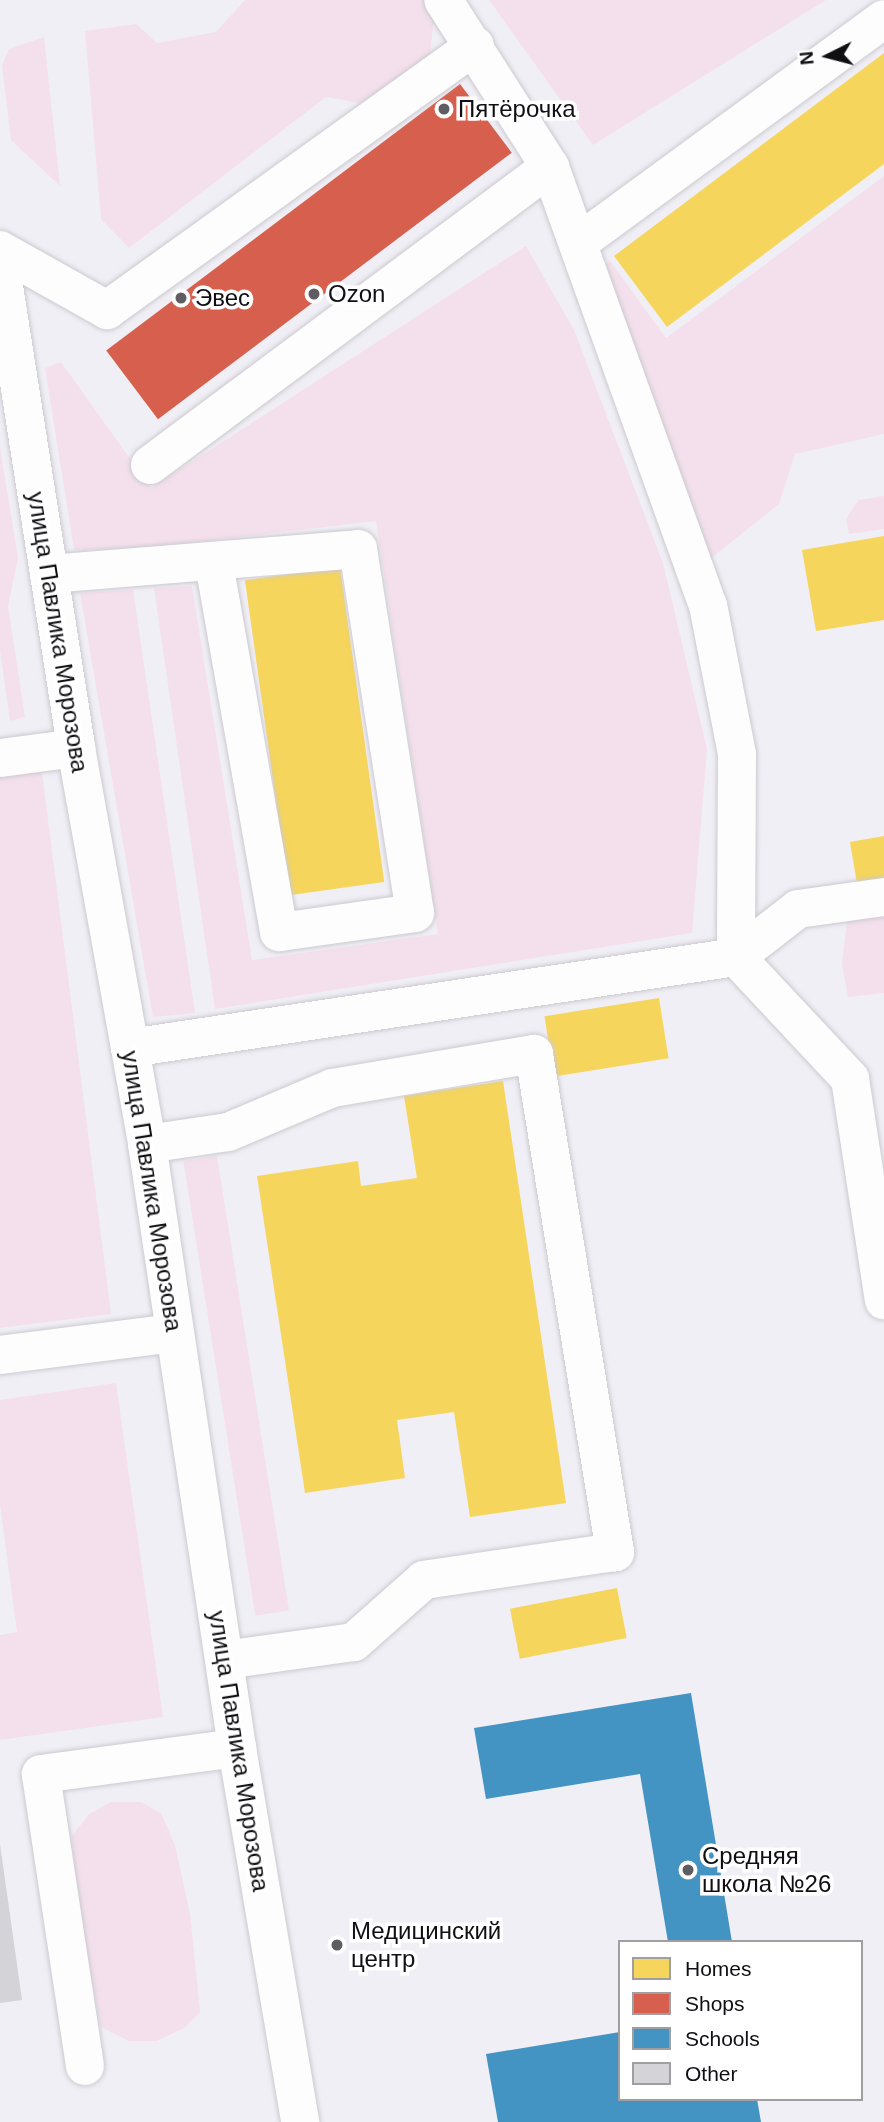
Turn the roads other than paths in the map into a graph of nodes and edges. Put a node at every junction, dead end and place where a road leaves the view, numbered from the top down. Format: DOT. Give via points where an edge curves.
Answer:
graph roads {
  1 [pos="443,0"];
  2 [pos="884,19"];
  3 [pos="474,46"];
  4 [pos="550,167"];
  5 [pos="578,243"];
  6 [pos="0,250"];
  7 [pos="0,261"];
  8 [pos="150,465"];
  9 [pos="214,564"];
  10 [pos="49,574"];
  11 [pos="76,748"];
  12 [pos="0,758"];
  13 [pos="884,897"];
  14 [pos="736,957"];
  15 [pos="130,1048"];
  16 [pos="147,1144"];
  17 [pos="884,1300"];
  18 [pos="174,1333"];
  19 [pos="0,1355"];
  20 [pos="225,1660"];
  21 [pos="237,1748"];
  22 [pos="85,2066"];
  23 [pos="300,2122"];
  1 -- 3 [label="street"];
  2 -- 5 [label="street"];
  3 -- 4 [label="street" via="487,74"];
  3 -- 6 [label="street" via="107,310"];
  4 -- 5 [label="street"];
  4 -- 8 [label="street"];
  5 -- 14 [label="street" via="708,605 737,754"];
  7 -- 10 [label="street, улица Павлика Морозова"];
  9 -- 9 [label="street" via="358,549 415,913 279,932"];
  9 -- 10 [label="street"];
  10 -- 11 [label="street, улица Павлика Морозова"];
  11 -- 12 [label="street"];
  11 -- 15 [label="street, улица Павлика Морозова"];
  13 -- 14 [label="street" via="798,909"];
  14 -- 15 [label="street"];
  14 -- 17 [label="street" via="850,1079"];
  15 -- 16 [label="street, улица Павлика Морозова"];
  16 -- 18 [label="street, улица Павлика Морозова"];
  16 -- 20 [label="street" via="228,1132 332,1088 534,1054 615,1552 424,1580 354,1642"];
  18 -- 19 [label="street"];
  18 -- 20 [label="street, улица Павлика Морозова"];
  20 -- 21 [label="street, улица Павлика Морозова"];
  21 -- 22 [label="street" via="41,1774"];
  21 -- 23 [label="street, улица Павлика Морозова"];
}
